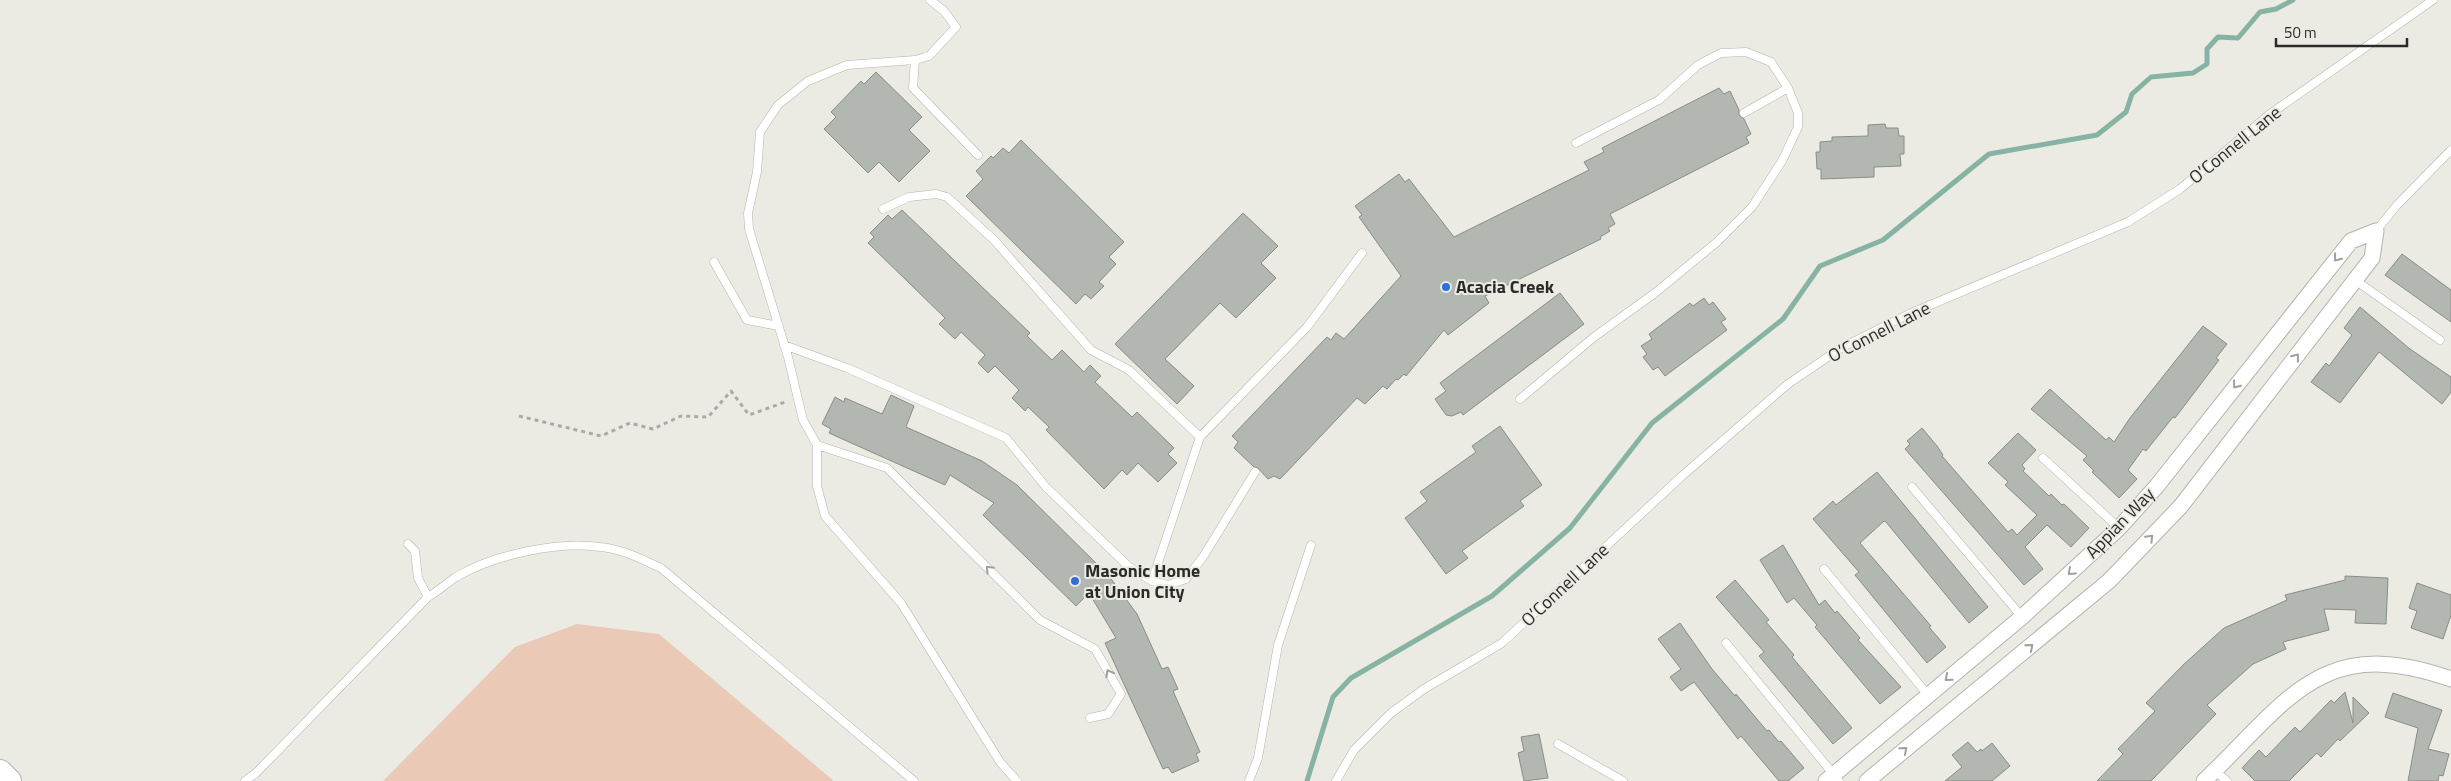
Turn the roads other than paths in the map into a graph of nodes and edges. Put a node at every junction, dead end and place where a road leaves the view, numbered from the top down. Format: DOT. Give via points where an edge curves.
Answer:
graph roads {
  1 [pos="930,0"];
  2 [pos="2433,0"];
  3 [pos="916,60"];
  4 [pos="1788,88"];
  5 [pos="1744,113"];
  6 [pos="1576,143"];
  7 [pos="2451,150"];
  8 [pos="978,156"];
  9 [pos="882,209"];
  10 [pos="2376,231"];
  11 [pos="1362,253"];
  12 [pos="714,262"];
  13 [pos="2355,280"];
  14 [pos="779,326"];
  15 [pos="2440,340"];
  16 [pos="784,345"];
  17 [pos="1520,399"];
  18 [pos="1200,437"];
  19 [pos="817,445"];
  20 [pos="2043,458"];
  21 [pos="1255,472"];
  22 [pos="1912,486"];
  23 [pos="2119,528"];
  24 [pos="408,544"];
  25 [pos="1311,545"];
  26 [pos="1824,569"];
  27 [pos="1152,581"];
  28 [pos="428,597"];
  29 [pos="2022,617"];
  30 [pos="1726,643"];
  31 [pos="2451,679"];
  32 [pos="1928,695"];
  33 [pos="1090,718"];
  34 [pos="1558,744"];
  35 [pos="0,772"];
  36 [pos="256,772"];
  37 [pos="2210,776"];
  38 [pos="1833,779"];
  39 [pos="9,781"];
  40 [pos="245,781"];
  41 [pos="252,781"];
  42 [pos="914,781"];
  43 [pos="1017,781"];
  44 [pos="1249,781"];
  45 [pos="1336,781"];
  46 [pos="1624,781"];
  47 [pos="1867,781"];
  48 [pos="2227,781"];
  1 -- 3 [label="lane" via="956,27 929,56"];
  2 -- 45 [label="lane, O’Connell Lane" via="2270,114 2180,189 2128,222 1909,314 1841,348 1788,384 1682,476 1502,643 1424,688 1391,713 1354,750"];
  3 -- 8 [label="lane" via="913,88"];
  3 -- 14 [label="lane" via="848,65 808,81 778,105 760,132 757,172 748,213 749,230"];
  4 -- 5 [label="lane"];
  4 -- 6 [label="lane" via="1771,62 1746,52 1721,52 1698,65 1658,100"];
  4 -- 17 [label="lane" via="1798,113 1798,127 1782,161 1752,207 1717,242"];
  7 -- 10 [label="lane"];
  9 -- 18 [label="lane" via="909,197 936,194 947,197 994,240 1091,350 1129,370"];
  10 -- 13 [label="street, Appian Way" via="2372,258"];
  10 -- 23 [label="street, Appian Way, one-way" via="2351,240 2156,487"];
  11 -- 18 [label="lane" via="1307,327"];
  12 -- 14 [label="lane" via="747,320"];
  13 -- 15 [label="lane"];
  47 -- 13 [label="street, Appian Way, one-way" via="2109,581 2181,506"];
  14 -- 16 [label="lane"];
  16 -- 19 [label="lane" via="803,420"];
  16 -- 27 [label="lane" via="847,368 1006,438 1046,487 1128,566"];
  18 -- 27 [label="lane"];
  33 -- 19 [label="lane, one-way" via="1108,714 1121,694 1095,648 1040,620 887,468"];
  19 -- 43 [label="lane" via="817,486 825,516 900,603 1000,762"];
  20 -- 23 [label="lane"];
  21 -- 27 [label="lane" via="1186,579 1168,584"];
  22 -- 29 [label="lane"];
  23 -- 29 [label="street, Appian Way, one-way"];
  24 -- 28 [label="lane" via="415,551 418,578"];
  25 -- 44 [label="lane" via="1278,645 1258,758"];
  26 -- 32 [label="lane"];
  28 -- 36 [label="lane"];
  28 -- 42 [label="lane" via="457,576 524,552 562,544 601,547 632,554 661,568"];
  29 -- 32 [label="street, Appian Way, one-way"];
  30 -- 38 [label="lane"];
  31 -- 37 [label="street" via="2406,666 2380,664 2353,665 2309,681 2291,694"];
  32 -- 38 [label="street, Appian Way"];
  34 -- 46 [label="lane"];
  35 -- 39 [label="main road"];
  36 -- 40 [label="lane"];
  36 -- 41 [label="lane"];
  37 -- 48 [label="lane"];
}
